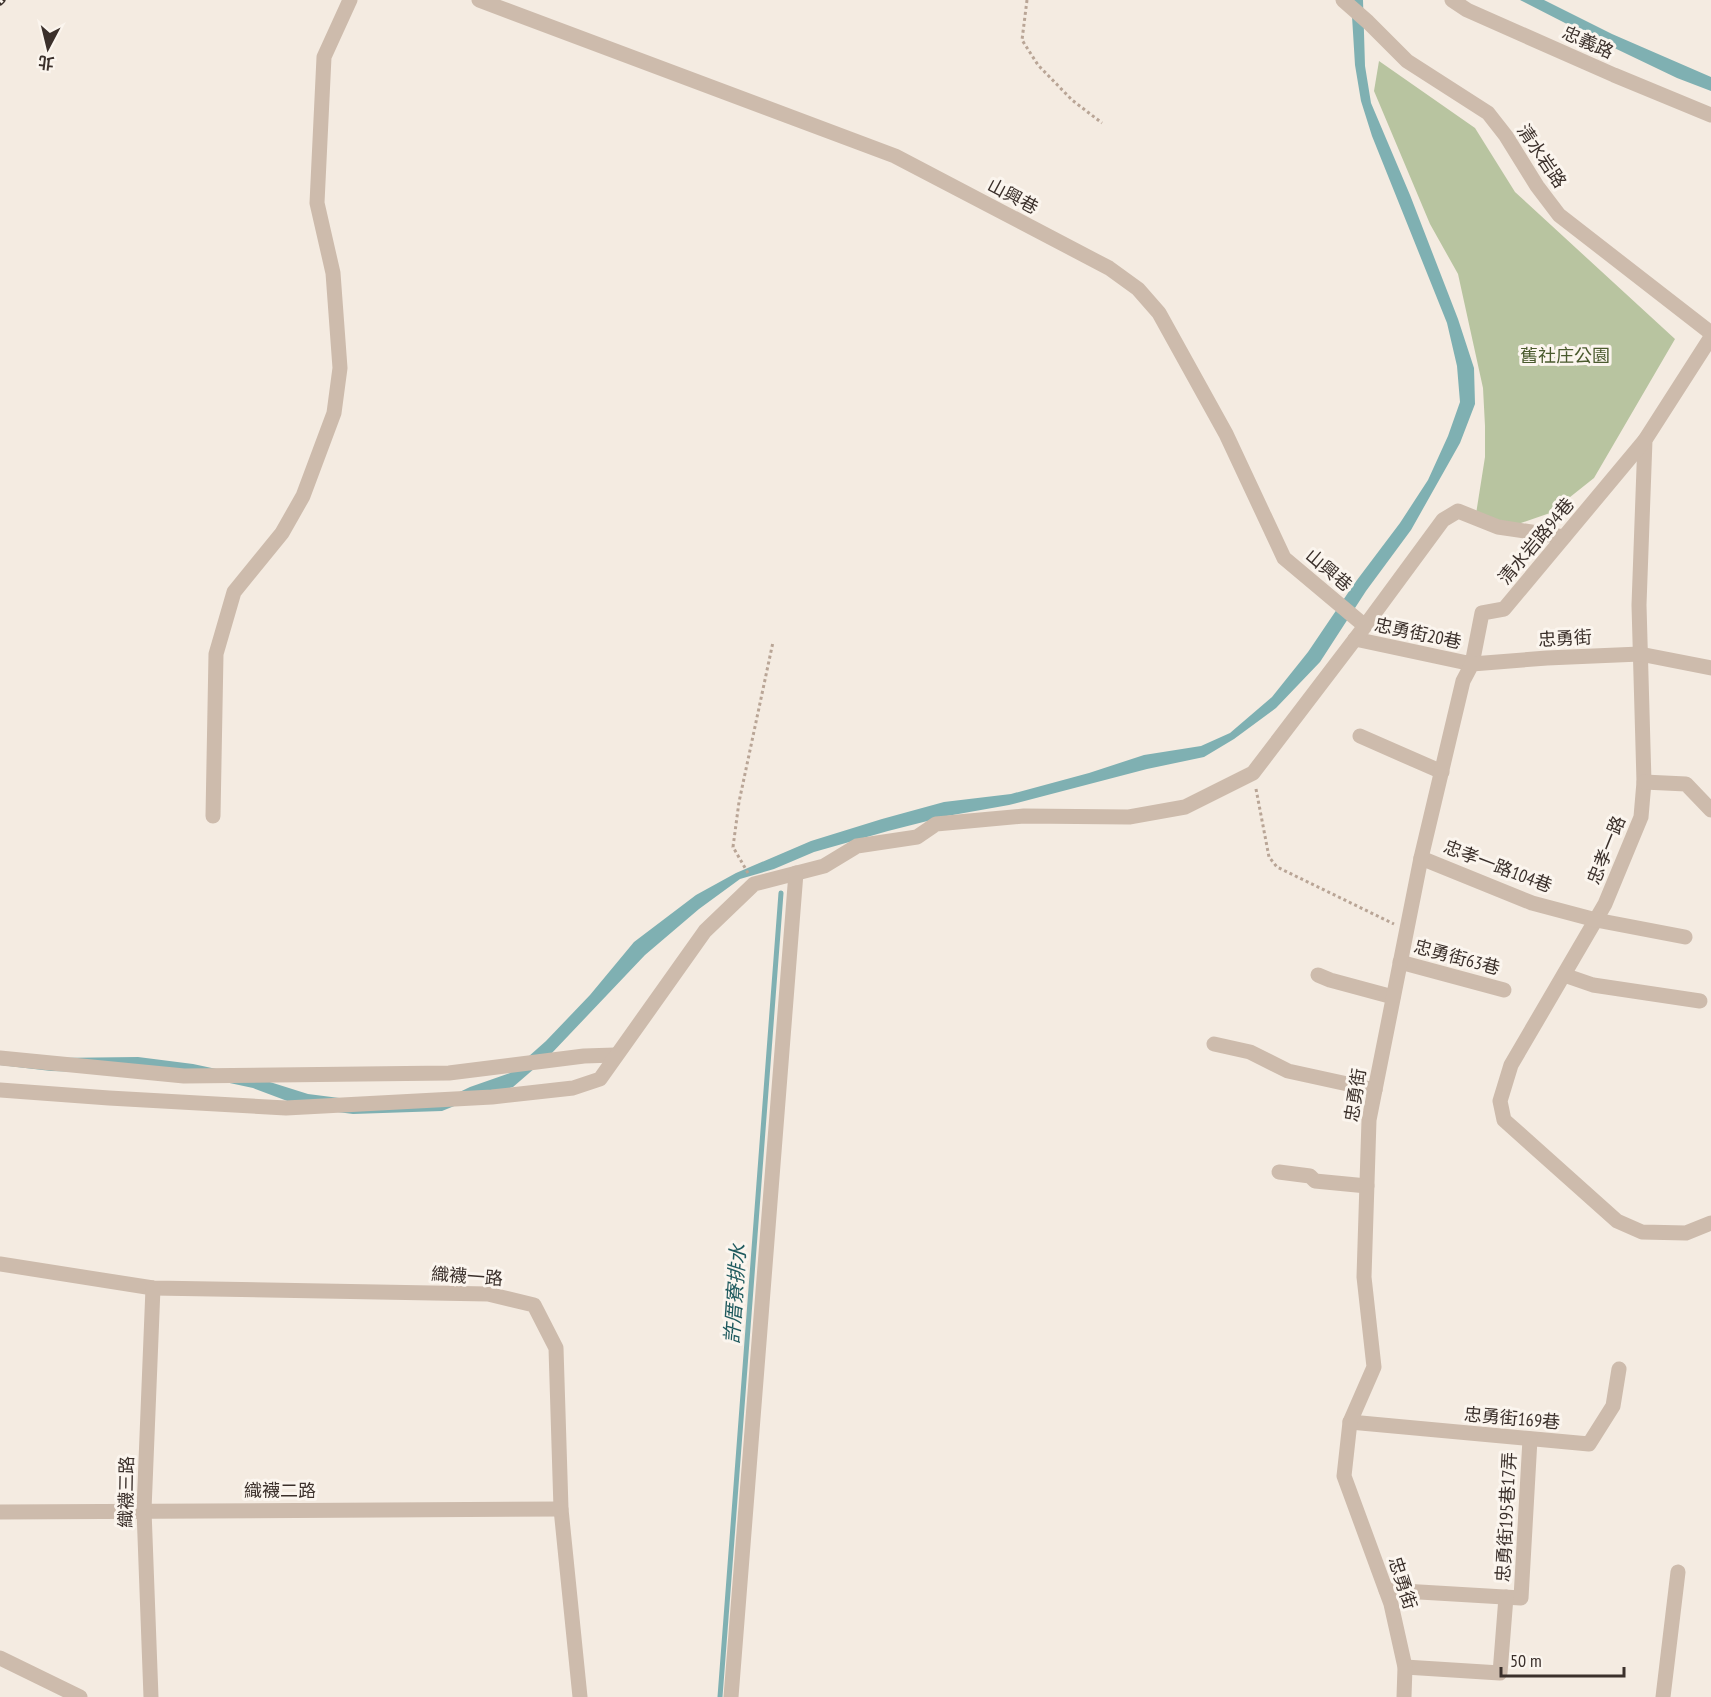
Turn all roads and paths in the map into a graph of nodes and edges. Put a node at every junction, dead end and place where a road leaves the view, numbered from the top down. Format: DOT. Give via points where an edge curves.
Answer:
graph roads {
  1 [pos="350,0"];
  2 [pos="479,0"];
  3 [pos="1027,0"];
  4 [pos="1343,0"];
  5 [pos="1452,0"];
  6 [pos="1711,115"];
  7 [pos="1102,123"];
  8 [pos="1711,335"];
  9 [pos="1645,440"];
  10 [pos="1564,537"];
  11 [pos="1365,626"];
  12 [pos="1355,639"];
  13 [pos="773,642"];
  14 [pos="1641,654"];
  15 [pos="1472,664"];
  16 [pos="1711,668"];
  17 [pos="1360,736"];
  18 [pos="1442,771"];
  19 [pos="1253,773"];
  20 [pos="1644,782"];
  21 [pos="1711,810"];
  22 [pos="213,816"];
  23 [pos="1421,858"];
  24 [pos="796,873"];
  25 [pos="754,884"];
  26 [pos="1596,920"];
  27 [pos="1407,930"];
  28 [pos="1685,938"];
  29 [pos="1400,962"];
  30 [pos="1318,975"];
  31 [pos="1564,975"];
  32 [pos="1504,990"];
  33 [pos="1393,997"];
  34 [pos="1700,1001"];
  35 [pos="1214,1044"];
  36 [pos="615,1055"];
  37 [pos="0,1058"];
  38 [pos="0,1090"];
  39 [pos="1375,1090"];
  40 [pos="1279,1173"];
  41 [pos="1366,1186"];
  42 [pos="1711,1223"];
  43 [pos="0,1264"];
  44 [pos="153,1288"];
  45 [pos="1619,1369"];
  46 [pos="1350,1422"];
  47 [pos="1530,1439"];
  48 [pos="561,1509"];
  49 [pos="144,1510"];
  50 [pos="0,1512"];
  51 [pos="1678,1572"];
  52 [pos="1386,1590"];
  53 [pos="1514,1597"];
  54 [pos="0,1658"];
  55 [pos="1405,1667"];
  56 [pos="80,1697"];
  57 [pos="152,1697"];
  58 [pos="580,1697"];
  59 [pos="731,1697"];
  60 [pos="1404,1697"];
  61 [pos="1663,1697"];
  1 -- 22 [label="street" via="324,57 317,203 333,273 340,368 334,413 303,496 282,533 234,592 216,654"];
  2 -- 11 [label="street, 山興巷" via="895,156 1109,268 1138,289 1159,313 1226,434 1284,558"];
  3 -- 7 [label="path" via="1022,40 1038,65 1072,100"];
  4 -- 8 [label="street, 清水岩路" via="1407,61 1488,113 1559,215"];
  5 -- 6 [label="street, 忠義路" via="1467,10"];
  8 -- 9 [label="street"];
  9 -- 10 [label="street, 清水岩路94巷"];
  9 -- 14 [label="street, 忠孝一路"];
  10 -- 11 [label="street" via="1498,526 1458,511 1443,520"];
  10 -- 15 [label="street, 清水岩路94巷" via="1504,609 1482,614"];
  11 -- 12 [label="street"];
  12 -- 15 [label="street, 忠勇街20巷"];
  12 -- 19 [label="street"];
  13 -- 25 [label="path" via="733,847"];
  14 -- 15 [label="street, 忠勇街"];
  14 -- 16 [label="street, 忠勇街"];
  14 -- 20 [label="street, 忠孝一路"];
  15 -- 18 [label="street, 忠勇街" via="1463,681"];
  17 -- 18 [label="street"];
  18 -- 23 [label="street, 忠勇街"];
  19 -- 24 [label="street" via="1185,807 1129,817 1024,816 936,824 917,837 857,846 824,866"];
  19 -- 27 [label="path" via="1269,857 1277,867"];
  20 -- 21 [label="street" via="1686,784"];
  20 -- 26 [label="street, 忠孝一路" via="1641,817"];
  23 -- 26 [label="street, 忠孝一路104巷" via="1532,903"];
  23 -- 27 [label="street, 忠勇街"];
  24 -- 25 [label="street"];
  24 -- 59 [label="street"];
  25 -- 36 [label="street" via="705,931"];
  26 -- 28 [label="street, 忠孝一路104巷"];
  26 -- 31 [label="street, 忠孝一路"];
  27 -- 29 [label="street, 忠勇街"];
  29 -- 32 [label="street, 忠勇街63巷"];
  29 -- 33 [label="street, 忠勇街"];
  30 -- 33 [label="street"];
  31 -- 34 [label="street" via="1593,985"];
  31 -- 42 [label="street, 忠孝一路" via="1511,1065 1500,1101 1504,1120 1617,1221 1642,1232 1686,1233"];
  33 -- 39 [label="street, 忠勇街"];
  35 -- 39 [label="street" via="1250,1052 1288,1071"];
  36 -- 37 [label="street" via="449,1073 184,1076"];
  36 -- 38 [label="street" via="600,1079 573,1088 492,1097 286,1108"];
  39 -- 41 [label="street, 忠勇街" via="1369,1120"];
  40 -- 41 [label="street"];
  41 -- 46 [label="street, 忠勇街" via="1364,1277 1374,1367"];
  43 -- 44 [label="street, 織襪一路"];
  44 -- 48 [label="street, 織襪一路" via="488,1294 534,1305 556,1348"];
  44 -- 49 [label="street, 織襪三路"];
  45 -- 47 [label="street, 忠勇街169巷" via="1613,1406 1589,1444"];
  46 -- 47 [label="street, 忠勇街169巷"];
  46 -- 52 [label="street, 忠勇街" via="1344,1476"];
  47 -- 53 [label="street, 忠勇街195巷17弄"];
  48 -- 49 [label="street, 織襪二路"];
  48 -- 58 [label="street, 織襪一路"];
  49 -- 50 [label="street, 織襪二路"];
  49 -- 57 [label="street, 織襪三路"];
  51 -- 61 [label="street"];
  52 -- 53 [label="street"];
  52 -- 55 [label="street, 忠勇街"];
  53 -- 55 [label="street, 忠勇街195巷17弄" via="1500,1673"];
  54 -- 56 [label="street"];
  55 -- 60 [label="street, 忠勇街"];
}
